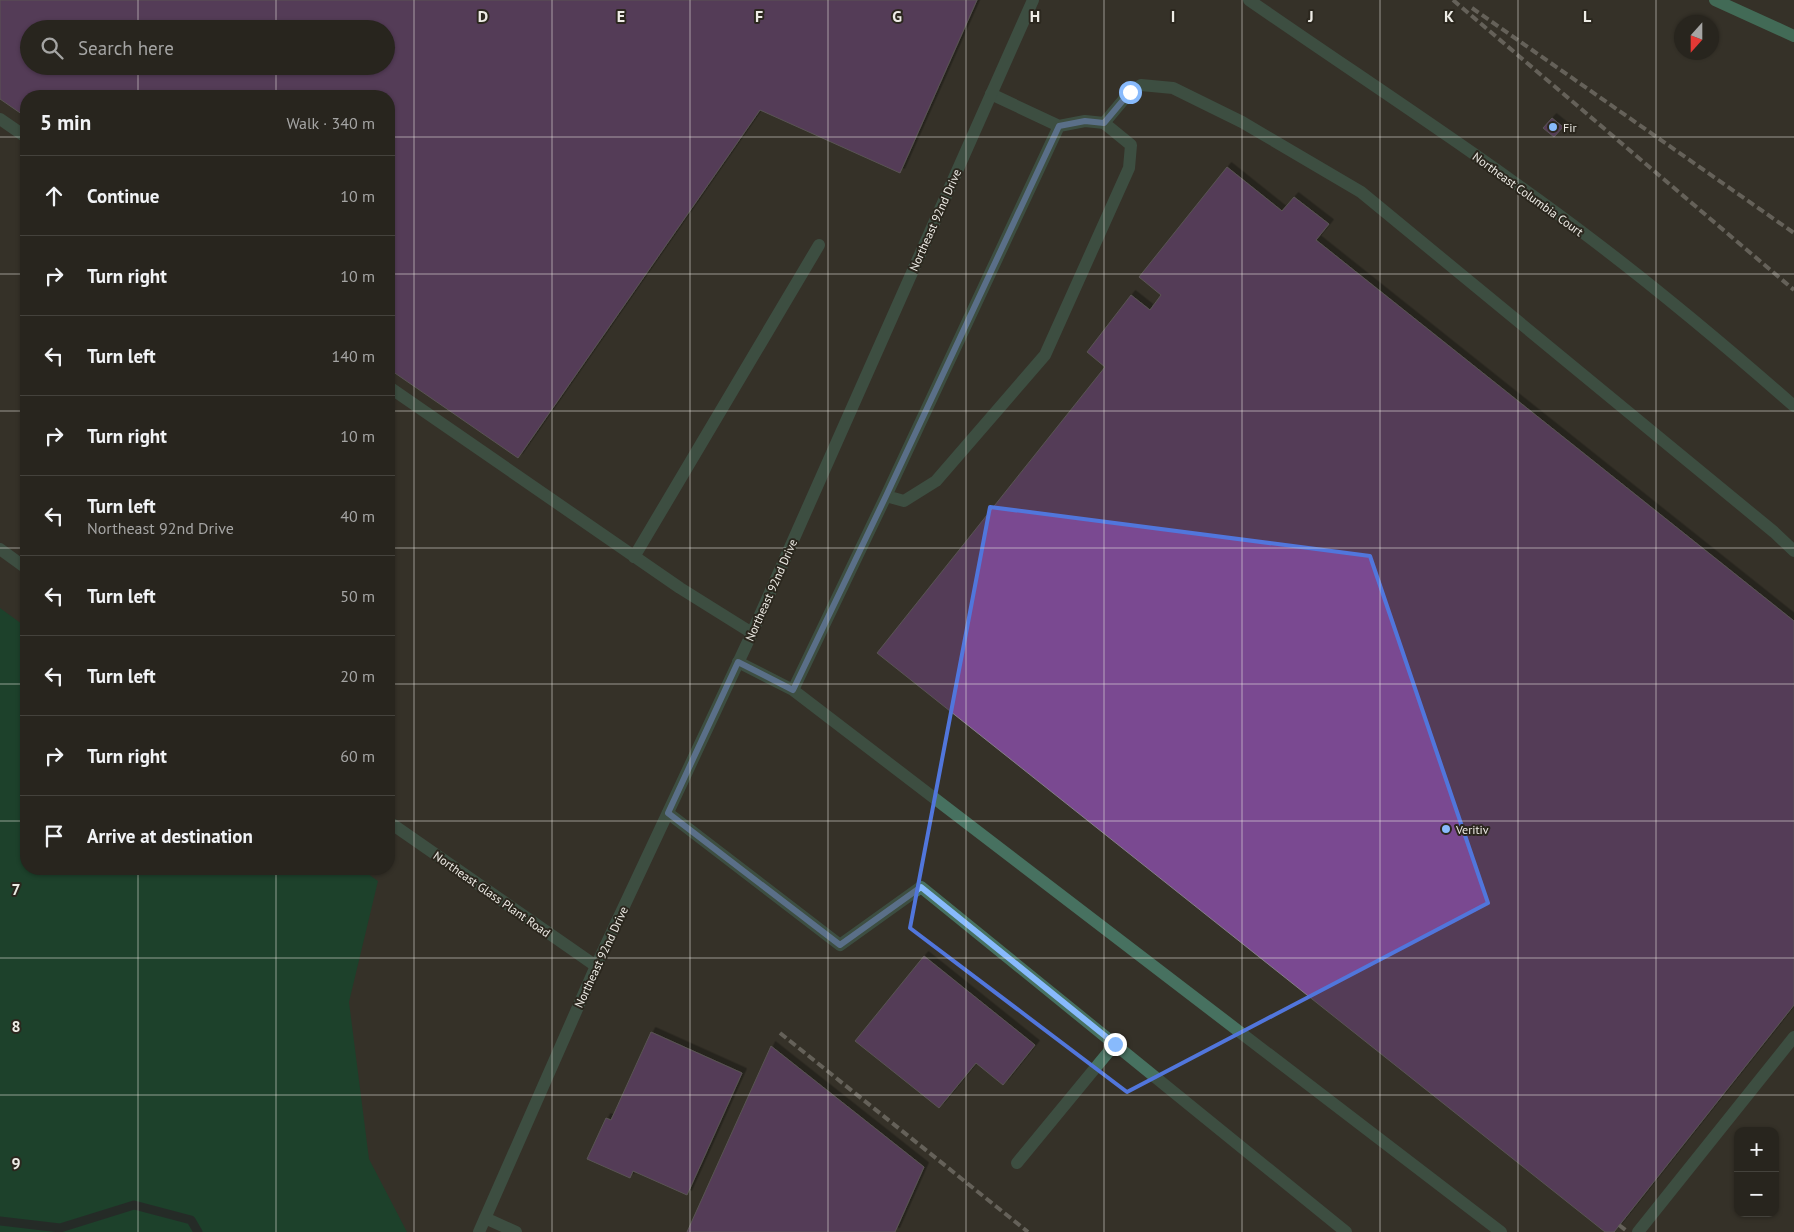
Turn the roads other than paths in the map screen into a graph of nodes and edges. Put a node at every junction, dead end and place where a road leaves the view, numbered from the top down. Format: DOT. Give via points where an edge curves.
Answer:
graph roads {
  1 [pos="1033,0"];
  2 [pos="1249,0"];
  3 [pos="1715,0"];
  4 [pos="1794,36"];
  5 [pos="992,94"];
  6 [pos="0,119"];
  7 [pos="1104,123"];
  8 [pos="1059,126"];
  9 [pos="20,133"];
  10 [pos="819,245"];
  11 [pos="395,391"];
  12 [pos="1794,406"];
  13 [pos="886,496"];
  14 [pos="0,549"];
  15 [pos="1794,551"];
  16 [pos="634,557"];
  17 [pos="20,564"];
  18 [pos="752,633"];
  19 [pos="738,662"];
  20 [pos="793,690"];
  21 [pos="668,813"];
  22 [pos="395,826"];
  23 [pos="596,966"];
  24 [pos="1794,1037"];
  25 [pos="1115,1044"];
  26 [pos="1017,1163"];
  27 [pos="485,1218"];
  28 [pos="478,1232"];
  29 [pos="516,1232"];
  30 [pos="1346,1232"];
  31 [pos="1501,1232"];
  32 [pos="1638,1232"];
  1 -- 5 [label="street, Northeast 92nd Drive"];
  2 -- 12 [label="street, Northeast Columbia Court" via="1590,238"];
  3 -- 4 [label="main road"];
  5 -- 8 [label="street"];
  5 -- 18 [label="street, Northeast 92nd Drive"];
  6 -- 9 [label="street"];
  7 -- 8 [label="street" via="1085,121"];
  7 -- 13 [label="street" via="1130,145 1129,168 1045,355 936,480 904,501"];
  7 -- 15 [label="street" via="1130,92 1141,85 1173,88 1242,122 1361,192"];
  8 -- 13 [label="street"];
  10 -- 16 [label="street"];
  11 -- 16 [label="street"];
  13 -- 20 [label="street"];
  14 -- 17 [label="street"];
  16 -- 18 [label="street"];
  18 -- 19 [label="street, Northeast 92nd Drive"];
  19 -- 20 [label="street"];
  19 -- 21 [label="street, Northeast 92nd Drive"];
  20 -- 31 [label="street"];
  21 -- 23 [label="street, Northeast 92nd Drive"];
  21 -- 25 [label="street" via="840,945 921,887"];
  22 -- 23 [label="street, Northeast Glass Plant Road"];
  23 -- 27 [label="street, Northeast 92nd Drive"];
  24 -- 32 [label="street"];
  25 -- 26 [label="street"];
  25 -- 30 [label="street"];
  27 -- 28 [label="street, Northeast 92nd Drive"];
  27 -- 29 [label="street"];
}
